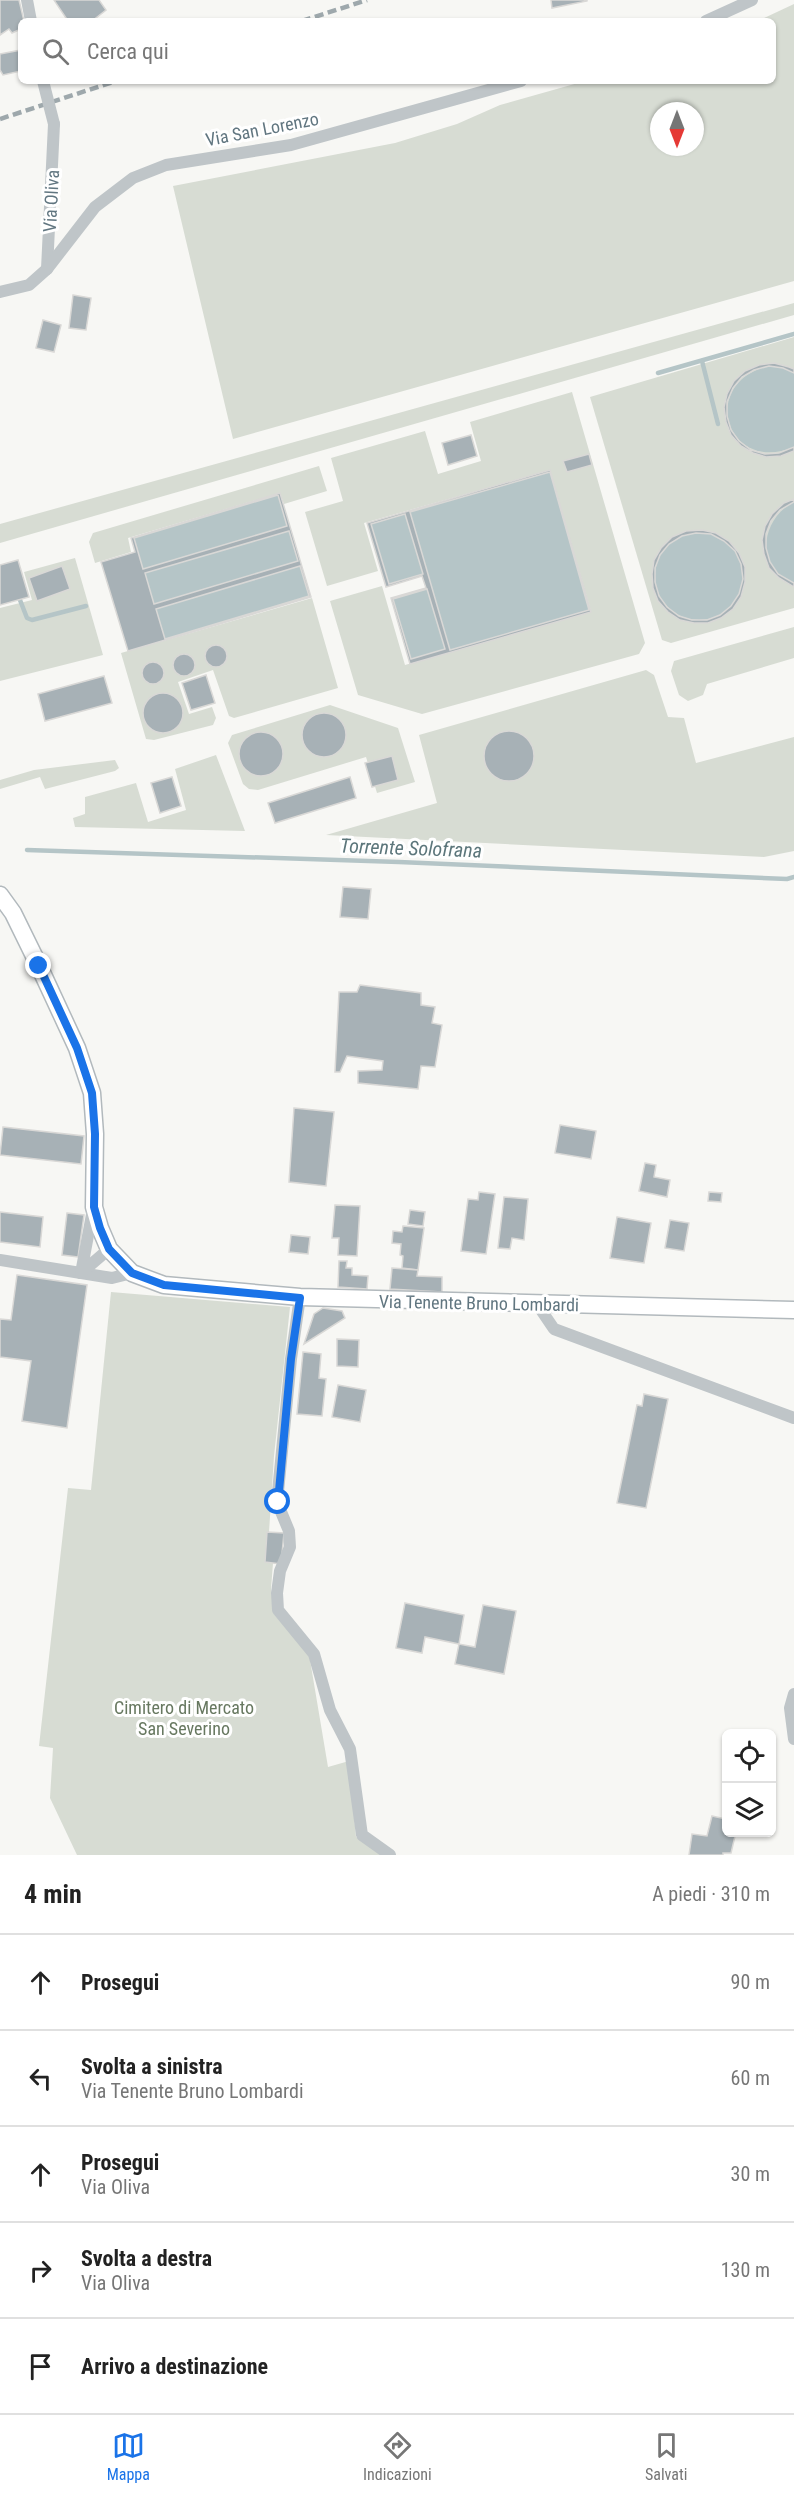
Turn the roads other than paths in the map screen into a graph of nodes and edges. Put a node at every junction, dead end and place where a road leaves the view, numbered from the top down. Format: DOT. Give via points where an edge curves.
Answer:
graph roads {
  1 [pos="27,0"];
  2 [pos="752,0"];
  3 [pos="30,18"];
  4 [pos="713,18"];
  5 [pos="44,84"];
  6 [pos="510,84"];
  7 [pos="47,269"];
  8 [pos="0,292"];
  9 [pos="0,895"];
  10 [pos="94,1207"];
  11 [pos="109,1249"];
  12 [pos="0,1260"];
  13 [pos="81,1273"];
  14 [pos="132,1273"];
  15 [pos="300,1298"];
  16 [pos="537,1304"];
  17 [pos="794,1310"];
  18 [pos="794,1418"];
  19 [pos="794,1694"];
  20 [pos="794,1739"];
  21 [pos="390,1855"];
  1 -- 3 [label="street"];
  2 -- 4 [label="street"];
  5 -- 7 [label="street, Via Oliva, bridge" via="54,124"];
  6 -- 7 [label="street, Via San Lorenzo" via="291,145 165,165 133,178 95,207"];
  7 -- 8 [label="street" via="29,285"];
  9 -- 10 [label="main road" via="39,966 77,1048 92,1093"];
  10 -- 11 [label="main road"];
  10 -- 13 [label="street"];
  11 -- 13 [label="street"];
  11 -- 14 [label="main road"];
  12 -- 13 [label="street"];
  13 -- 14 [label="street" via="112,1278"];
  14 -- 15 [label="main road, Via Tenente Bruno Lombardi" via="164,1285"];
  15 -- 16 [label="main road, Via Tenente Bruno Lombardi"];
  15 -- 21 [label="street" via="278,1502 289,1531 290,1547 280,1570 278,1610 314,1654 330,1710 350,1749 362,1835"];
  16 -- 17 [label="main road, Via Tenente Bruno Lombardi"];
  16 -- 18 [label="street" via="554,1329"];
  19 -- 20 [label="street" via="790,1708"];
}
